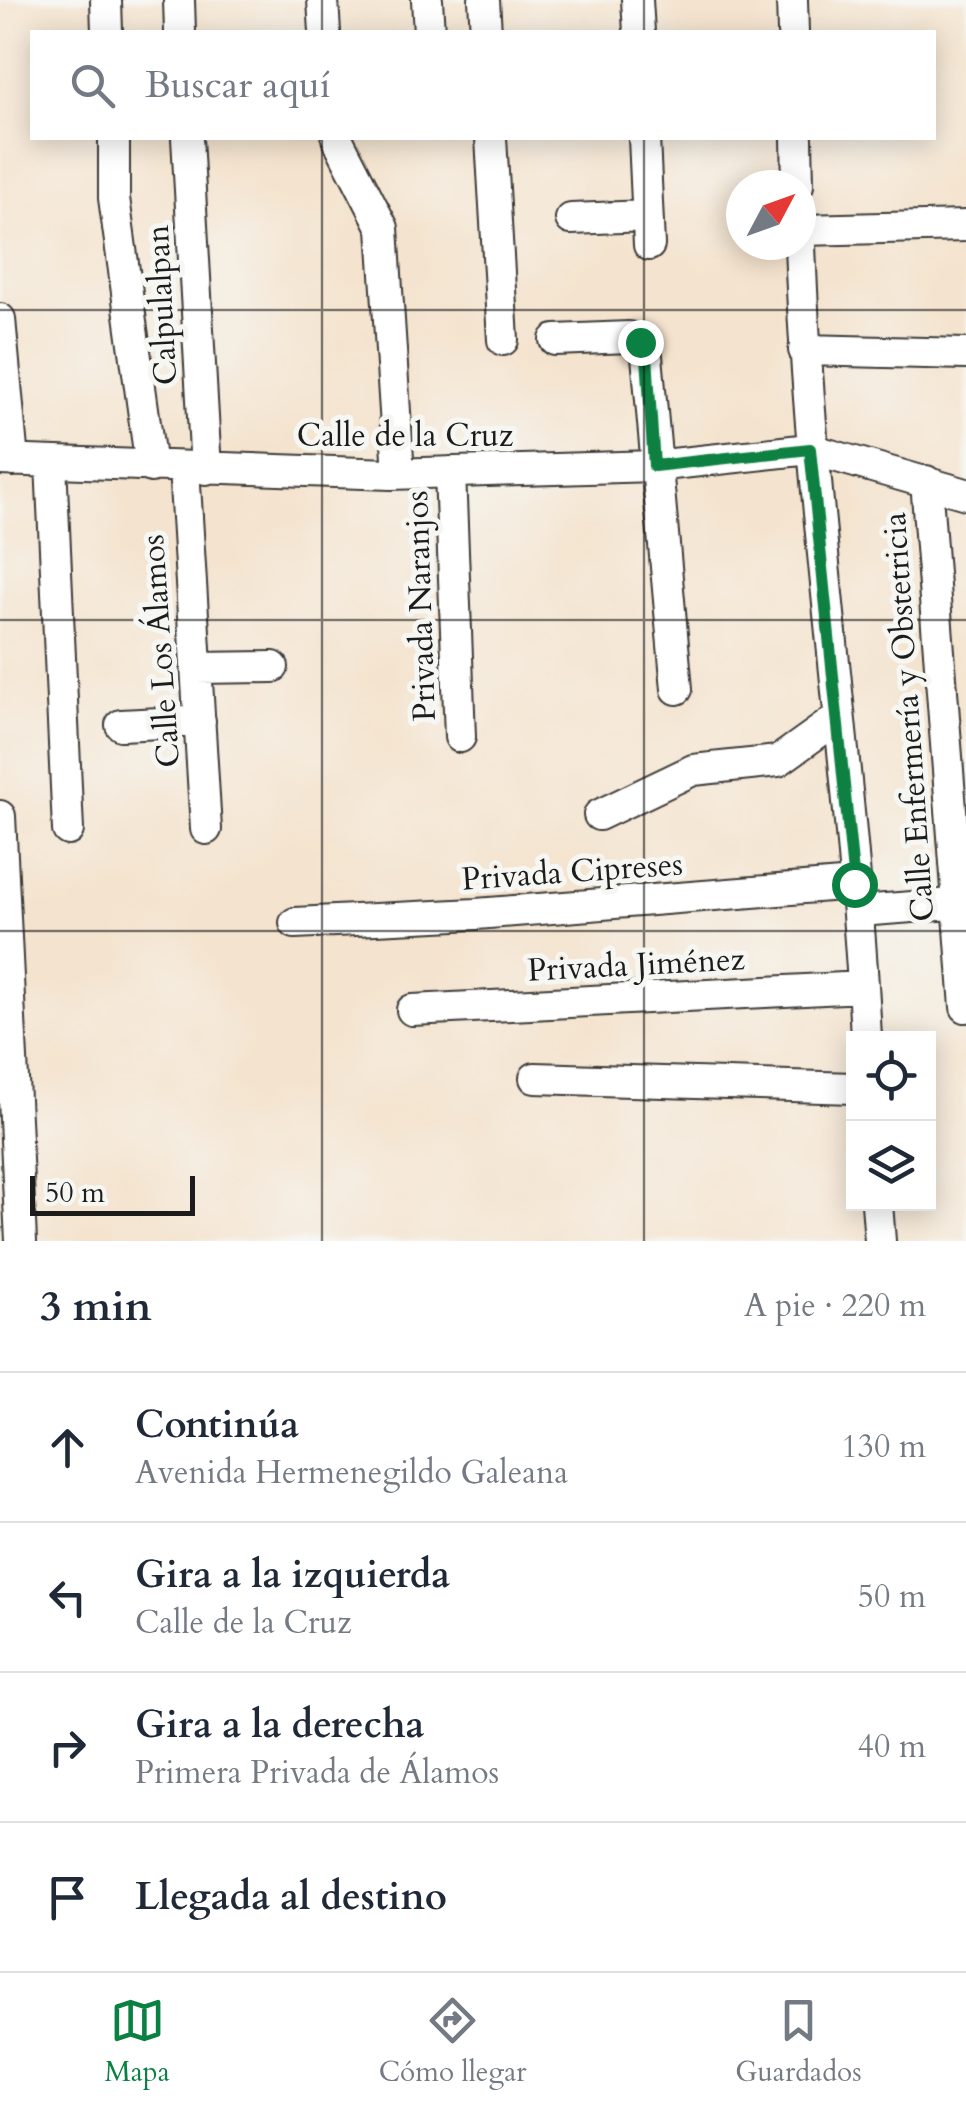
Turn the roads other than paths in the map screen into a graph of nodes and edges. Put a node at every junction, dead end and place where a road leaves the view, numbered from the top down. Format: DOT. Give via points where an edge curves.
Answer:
graph roads {
  1 [pos="106,0"];
  2 [pos="178,0"];
  3 [pos="323,0"];
  4 [pos="426,0"];
  5 [pos="484,0"];
  6 [pos="638,0"];
  7 [pos="792,0"];
  8 [pos="107,30"];
  9 [pos="180,30"];
  10 [pos="325,30"];
  11 [pos="428,30"];
  12 [pos="486,30"];
  13 [pos="639,30"];
  14 [pos="793,30"];
  15 [pos="114,140"];
  16 [pos="186,140"];
  17 [pos="338,140"];
  18 [pos="492,140"];
  19 [pos="644,140"];
  20 [pos="797,140"];
  21 [pos="798,170"];
  22 [pos="571,219"];
  23 [pos="966,226"];
  24 [pos="816,230"];
  25 [pos="801,260"];
  26 [pos="0,319"];
  27 [pos="503,340"];
  28 [pos="554,340"];
  29 [pos="804,350"];
  30 [pos="966,354"];
  31 [pos="810,449"];
  32 [pos="6,461"];
  33 [pos="52,463"];
  34 [pos="654,466"];
  35 [pos="151,467"];
  36 [pos="195,469"];
  37 [pos="450,472"];
  38 [pos="399,474"];
  39 [pos="926,480"];
  40 [pos="966,494"];
  41 [pos="274,667"];
  42 [pos="196,668"];
  43 [pos="677,689"];
  44 [pos="838,718"];
  45 [pos="200,721"];
  46 [pos="121,724"];
  47 [pos="460,737"];
  48 [pos="599,815"];
  49 [pos="0,816"];
  50 [pos="206,829"];
  51 [pos="68,830"];
  52 [pos="857,897"];
  53 [pos="962,903"];
  54 [pos="296,923"];
  55 [pos="863,986"];
  56 [pos="966,1007"];
  57 [pos="412,1010"];
  58 [pos="866,1031"];
  59 [pos="535,1078"];
  60 [pos="846,1088"];
  61 [pos="878,1211"];
  62 [pos="20,1241"];
  63 [pos="880,1241"];
  1 -- 8 [label="street"];
  2 -- 9 [label="street"];
  3 -- 10 [label="street"];
  4 -- 11 [label="street"];
  5 -- 12 [label="street"];
  6 -- 13 [label="street"];
  7 -- 14 [label="street"];
  15 -- 35 [label="street" via="114,198"];
  16 -- 36 [label="street, Calpulalpan"];
  17 -- 38 [label="street" via="383,228"];
  18 -- 27 [label="street"];
  19 -- 22 [label="street" via="648,230"];
  20 -- 21 [label="street"];
  23 -- 24 [label="street"];
  25 -- 29 [label="street"];
  26 -- 32 [label="street"];
  28 -- 34 [label="street" via="640,342 647,356"];
  29 -- 30 [label="street"];
  29 -- 31 [label="street"];
  31 -- 34 [label="street, Calle de la Cruz"];
  31 -- 39 [label="street"];
  31 -- 44 [label="street"];
  32 -- 33 [label="street, Calle de la Cruz"];
  33 -- 35 [label="street, Calle de la Cruz"];
  33 -- 51 [label="street"];
  34 -- 37 [label="street, Calle de la Cruz"];
  34 -- 43 [label="street"];
  35 -- 36 [label="street, Calle de la Cruz"];
  36 -- 38 [label="street, Calle de la Cruz"];
  36 -- 42 [label="street, Calle Los Álamos"];
  37 -- 38 [label="street, Calle de la Cruz"];
  37 -- 47 [label="street, Privada Naranjos"];
  39 -- 40 [label="street"];
  39 -- 53 [label="street, Calle Enfermería y Obstetricia"];
  41 -- 42 [label="street"];
  42 -- 45 [label="street, Calle Los Álamos"];
  44 -- 48 [label="street" via="778,761 693,770"];
  44 -- 52 [label="street"];
  45 -- 46 [label="street"];
  45 -- 50 [label="street, Calle Los Álamos"];
  49 -- 62 [label="street"];
  52 -- 53 [label="street, Privada Cipreses"];
  52 -- 54 [label="street, Privada Cipreses"];
  52 -- 55 [label="street"];
  53 -- 56 [label="street, Calle Enfermería y Obstetricia"];
  55 -- 57 [label="street, Privada Jiménez"];
  55 -- 58 [label="street"];
  59 -- 60 [label="street"];
  61 -- 63 [label="street"];
}
